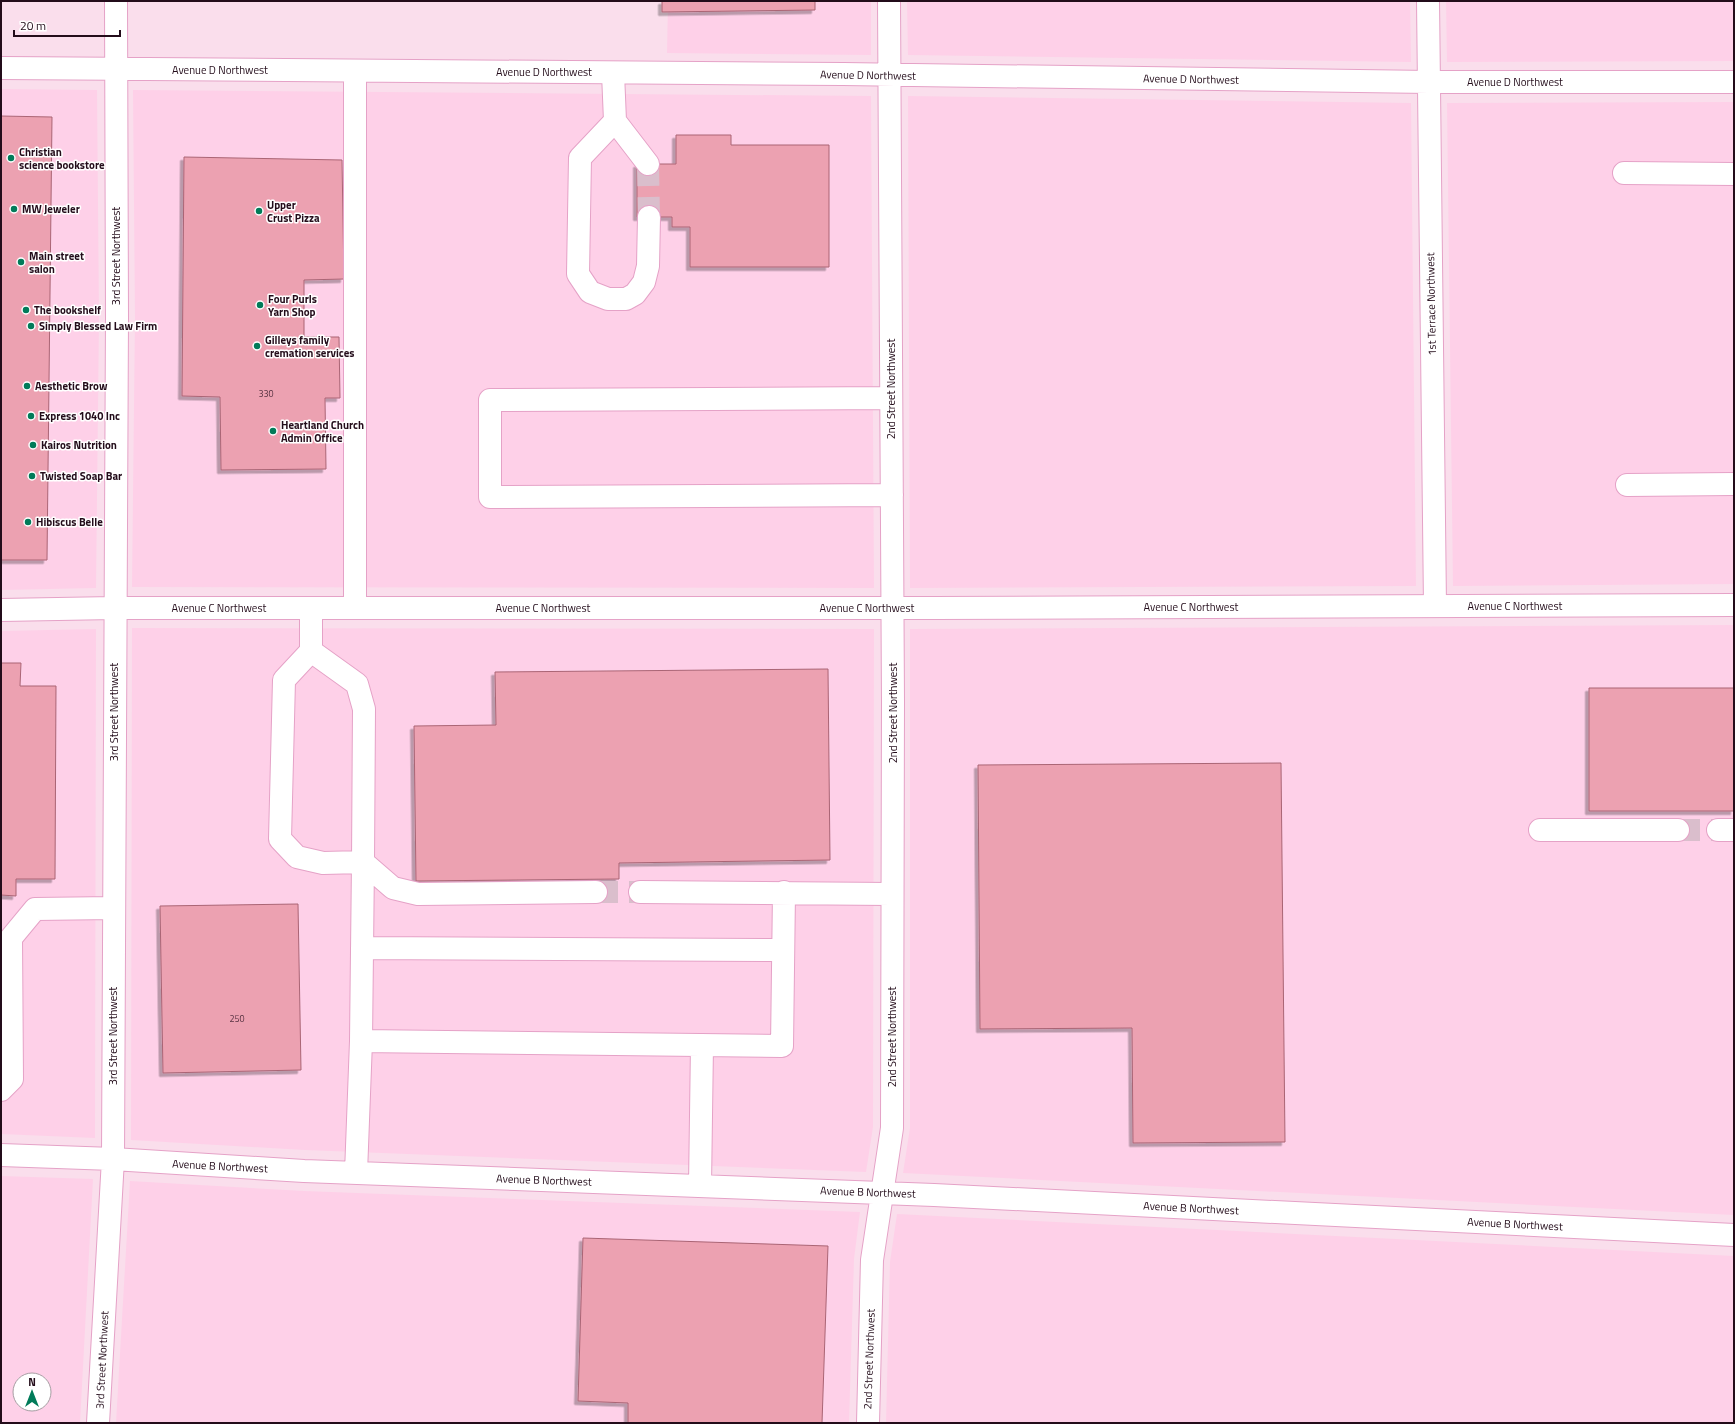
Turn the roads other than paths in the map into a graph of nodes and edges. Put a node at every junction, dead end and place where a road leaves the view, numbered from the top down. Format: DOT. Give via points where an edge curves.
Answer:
graph roads {
  1 [pos="116,1"];
  2 [pos="889,1"];
  3 [pos="1428,1"];
  4 [pos="1,68"];
  5 [pos="115,69"];
  6 [pos="355,71"];
  7 [pos="613,73"];
  8 [pos="890,75"];
  9 [pos="1429,82"];
  10 [pos="1731,84"];
  11 [pos="615,121"];
  12 [pos="648,164"];
  13 [pos="1624,173"];
  14 [pos="1734,174"];
  15 [pos="649,217"];
  16 [pos="891,398"];
  17 [pos="1734,484"];
  18 [pos="1627,485"];
  19 [pos="892,495"];
  20 [pos="1734,604"];
  21 [pos="1435,606"];
  22 [pos="114,608"];
  23 [pos="311,608"];
  24 [pos="355,608"];
  25 [pos="892,608"];
  26 [pos="1,610"];
  27 [pos="311,651"];
  28 [pos="1540,830"];
  29 [pos="1678,830"];
  30 [pos="363,862"];
  31 [pos="596,892"];
  32 [pos="640,892"];
  33 [pos="784,892"];
  34 [pos="892,894"];
  35 [pos="113,908"];
  36 [pos="6,941"];
  37 [pos="362,948"];
  38 [pos="783,950"];
  39 [pos="361,1041"];
  40 [pos="702,1045"];
  41 [pos="1,1090"];
  42 [pos="1,1155"];
  43 [pos="113,1159"];
  44 [pos="356,1173"];
  45 [pos="700,1186"];
  46 [pos="881,1193"];
  47 [pos="1734,1235"];
  48 [pos="98,1423"];
  49 [pos="868,1423"];
  1 -- 5 [label="street, 3rd Street Northwest"];
  2 -- 8 [label="street, 2nd Street Northwest"];
  3 -- 9 [label="street, 1st Terrace Northwest"];
  4 -- 5 [label="street, Avenue D Northwest"];
  5 -- 6 [label="street, Avenue D Northwest"];
  5 -- 22 [label="street, 3rd Street Northwest" via="117,324"];
  6 -- 7 [label="street, Avenue D Northwest"];
  6 -- 24 [label="street"];
  7 -- 8 [label="street, Avenue D Northwest"];
  7 -- 11 [label="street"];
  8 -- 9 [label="street, Avenue D Northwest"];
  8 -- 16 [label="street, 2nd Street Northwest"];
  9 -- 10 [label="street, Avenue D Northwest"];
  9 -- 21 [label="street, 1st Terrace Northwest"];
  11 -- 12 [label="street"];
  11 -- 15 [label="street" via="580,158 578,274 590,292 608,299 626,299 635,294 644,282 648,266"];
  13 -- 14 [label="street"];
  16 -- 19 [label="street, 2nd Street Northwest"];
  16 -- 19 [label="street" via="490,400 490,497"];
  17 -- 18 [label="street"];
  19 -- 25 [label="street, 2nd Street Northwest"];
  20 -- 21 [label="street, Avenue C Northwest"];
  21 -- 25 [label="street, Avenue C Northwest"];
  22 -- 23 [label="street, Avenue C Northwest"];
  22 -- 26 [label="street, Avenue C Northwest"];
  22 -- 35 [label="street, 3rd Street Northwest"];
  23 -- 24 [label="street, Avenue C Northwest"];
  23 -- 27 [label="street"];
  24 -- 25 [label="street, Avenue C Northwest"];
  25 -- 34 [label="street, 2nd Street Northwest"];
  27 -- 30 [label="street" via="357,684 364,709"];
  27 -- 30 [label="street" via="284,680 280,839 297,857 323,863"];
  28 -- 29 [label="street"];
  30 -- 31 [label="street" via="393,888 418,894"];
  30 -- 37 [label="street"];
  32 -- 33 [label="street"];
  33 -- 34 [label="street"];
  33 -- 38 [label="street"];
  34 -- 46 [label="street, 2nd Street Northwest" via="892,1128"];
  35 -- 36 [label="street" via="35,909"];
  35 -- 43 [label="street, 3rd Street Northwest"];
  36 -- 41 [label="street" via="12,1079"];
  37 -- 38 [label="street"];
  37 -- 39 [label="street"];
  38 -- 40 [label="street" via="782,1046"];
  39 -- 40 [label="street"];
  39 -- 44 [label="street"];
  40 -- 45 [label="street"];
  42 -- 43 [label="street, Avenue B Northwest"];
  43 -- 44 [label="street, Avenue B Northwest"];
  43 -- 48 [label="street, 3rd Street Northwest"];
  44 -- 45 [label="street, Avenue B Northwest"];
  45 -- 46 [label="street, Avenue B Northwest"];
  46 -- 47 [label="street, Avenue B Northwest"];
  46 -- 49 [label="street, 2nd Street Northwest" via="872,1260"];
}
